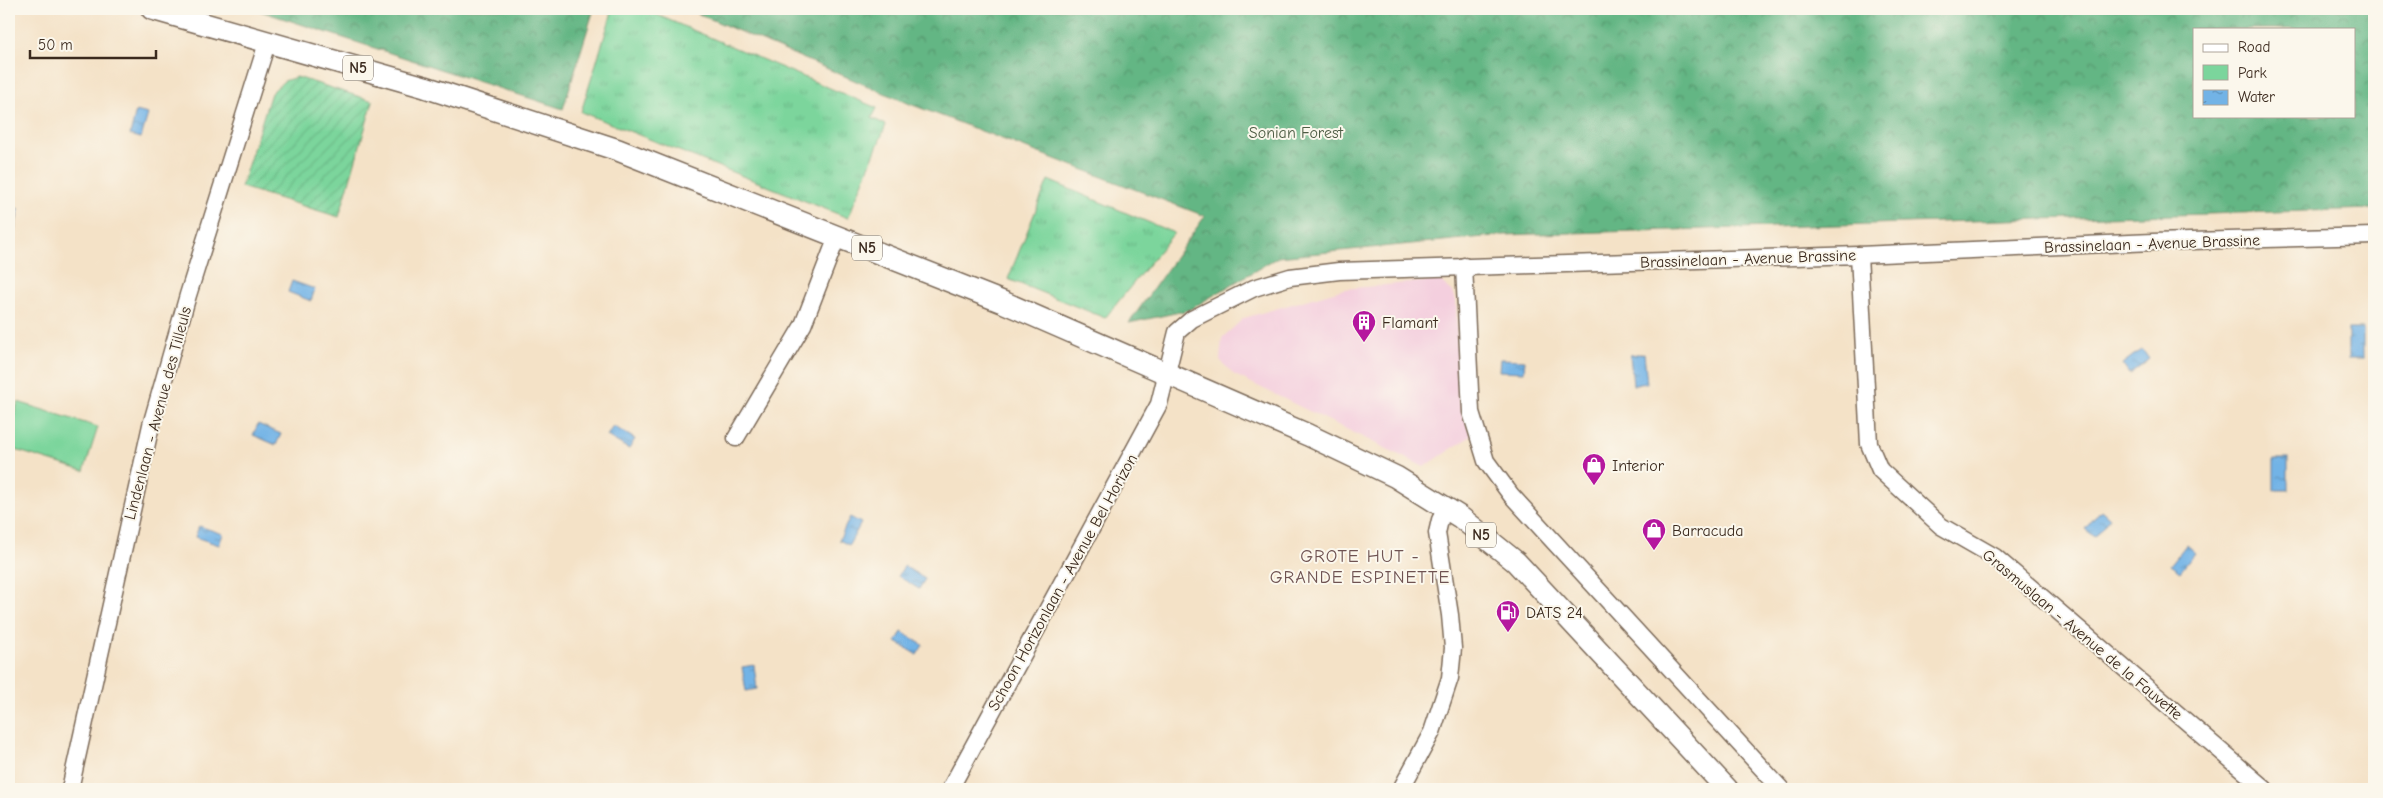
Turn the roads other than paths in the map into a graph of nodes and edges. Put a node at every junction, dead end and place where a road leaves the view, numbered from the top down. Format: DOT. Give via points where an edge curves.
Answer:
graph roads {
  1 [pos="152,9"];
  2 [pos="267,43"];
  3 [pos="2374,236"];
  4 [pos="837,237"];
  5 [pos="1859,255"];
  6 [pos="1464,266"];
  7 [pos="1167,373"];
  8 [pos="736,438"];
  9 [pos="1446,508"];
  10 [pos="70,789"];
  11 [pos="950,789"];
  12 [pos="1401,789"];
  13 [pos="1728,789"];
  14 [pos="1781,789"];
  15 [pos="2265,789"];
  1 -- 2 [label="main road, N5"];
  2 -- 4 [label="main road, N5" via="425,86 564,131"];
  2 -- 10 [label="street, Lindenlaan - Avenue des Tilleuls" via="151,425"];
  3 -- 5 [label="street, Brassinelaan - Avenue Brassine"];
  4 -- 7 [label="main road, N5" via="1005,303"];
  4 -- 8 [label="street" via="803,325"];
  5 -- 6 [label="street, Brassinelaan - Avenue Brassine"];
  5 -- 15 [label="street, Grasmuslaan - Avenue de la Fauvette" via="1868,444 1880,470 1941,526 1996,557"];
  6 -- 7 [label="street, Brassinelaan - Avenue Brassine" via="1339,271 1290,278 1254,288 1192,318 1177,332"];
  6 -- 14 [label="street" via="1471,412 1486,461 1517,503"];
  7 -- 9 [label="main road, N5" via="1396,477"];
  7 -- 11 [label="street, Schoon Horizonlaan - Avenue Bel Horizon" via="1159,404"];
  9 -- 12 [label="street" via="1437,533 1453,648 1450,678 1432,732"];
  9 -- 13 [label="main road, N5" via="1516,562"];
}
